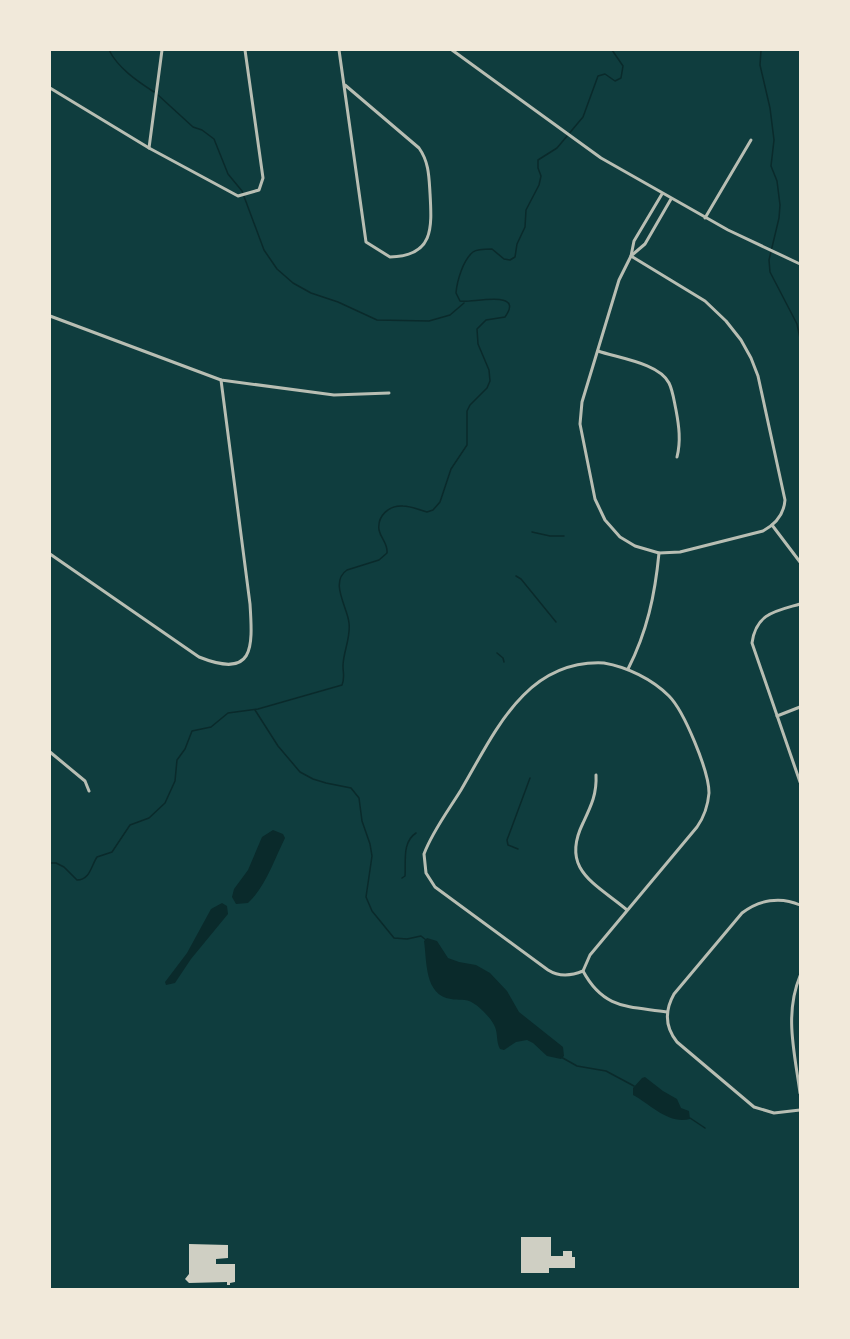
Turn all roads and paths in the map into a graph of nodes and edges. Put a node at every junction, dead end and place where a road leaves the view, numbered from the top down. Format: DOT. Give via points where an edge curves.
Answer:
graph roads {
  1 [pos="162,50"];
  2 [pos="245,50"];
  3 [pos="339,50"];
  4 [pos="453,50"];
  5 [pos="345,85"];
  6 [pos="50,88"];
  7 [pos="751,140"];
  8 [pos="148,148"];
  9 [pos="662,194"];
  10 [pos="671,199"];
  11 [pos="705,218"];
  12 [pos="631,256"];
  13 [pos="801,264"];
  14 [pos="50,316"];
  15 [pos="598,351"];
  16 [pos="221,380"];
  17 [pos="389,393"];
  18 [pos="677,457"];
  19 [pos="772,525"];
  20 [pos="659,553"];
  21 [pos="50,554"];
  22 [pos="801,562"];
  23 [pos="801,604"];
  24 [pos="627,670"];
  25 [pos="801,707"];
  26 [pos="777,716"];
  27 [pos="50,752"];
  28 [pos="596,775"];
  29 [pos="801,782"];
  30 [pos="89,791"];
  31 [pos="801,905"];
  32 [pos="627,910"];
  33 [pos="583,971"];
  34 [pos="801,976"];
  35 [pos="668,1012"];
  36 [pos="801,1093"];
  37 [pos="801,1110"];
  1 -- 8 [label="street"];
  2 -- 8 [label="street" via="263,178 259,190 238,196"];
  3 -- 5 [label="street"];
  4 -- 9 [label="street" via="601,158"];
  5 -- 5 [label="street" via="366,242 390,257 411,253 421,247 430,233 425,156"];
  6 -- 8 [label="street"];
  7 -- 11 [label="street"];
  9 -- 10 [label="street"];
  9 -- 12 [label="street" via="634,241"];
  10 -- 11 [label="street"];
  10 -- 12 [label="street" via="645,244"];
  11 -- 13 [label="street"];
  12 -- 15 [label="street" via="619,280"];
  12 -- 19 [label="street" via="711,305 733,328 750,355 784,496 783,509"];
  14 -- 16 [label="street"];
  15 -- 18 [label="street" via="646,365 667,379 679,428"];
  15 -- 20 [label="street" via="579,419 595,499 605,520 620,537"];
  16 -- 17 [label="street" via="334,395"];
  16 -- 21 [label="street" via="250,604 252,631 249,652 242,661 228,666 199,657"];
  19 -- 20 [label="street" via="705,546"];
  19 -- 22 [label="street"];
  20 -- 24 [label="street" via="650,613"];
  23 -- 26 [label="street" via="769,614 754,633 753,647"];
  24 -- 32 [label="street" via="662,690 679,708 709,791 700,823"];
  24 -- 33 [label="street" via="604,663 574,665 520,697 492,736 424,854 426,873 440,892 551,972 563,975"];
  25 -- 26 [label="street"];
  26 -- 29 [label="street"];
  27 -- 30 [label="street" via="85,781"];
  28 -- 32 [label="street" via="595,798 577,836 575,857 585,874"];
  31 -- 35 [label="street" via="770,901 742,913 674,994"];
  32 -- 33 [label="street" via="590,955"];
  33 -- 35 [label="street" via="613,1003"];
  34 -- 36 [label="street" via="791,1020"];
  35 -- 37 [label="street" via="670,1031 677,1042 754,1107 774,1113"];
}
